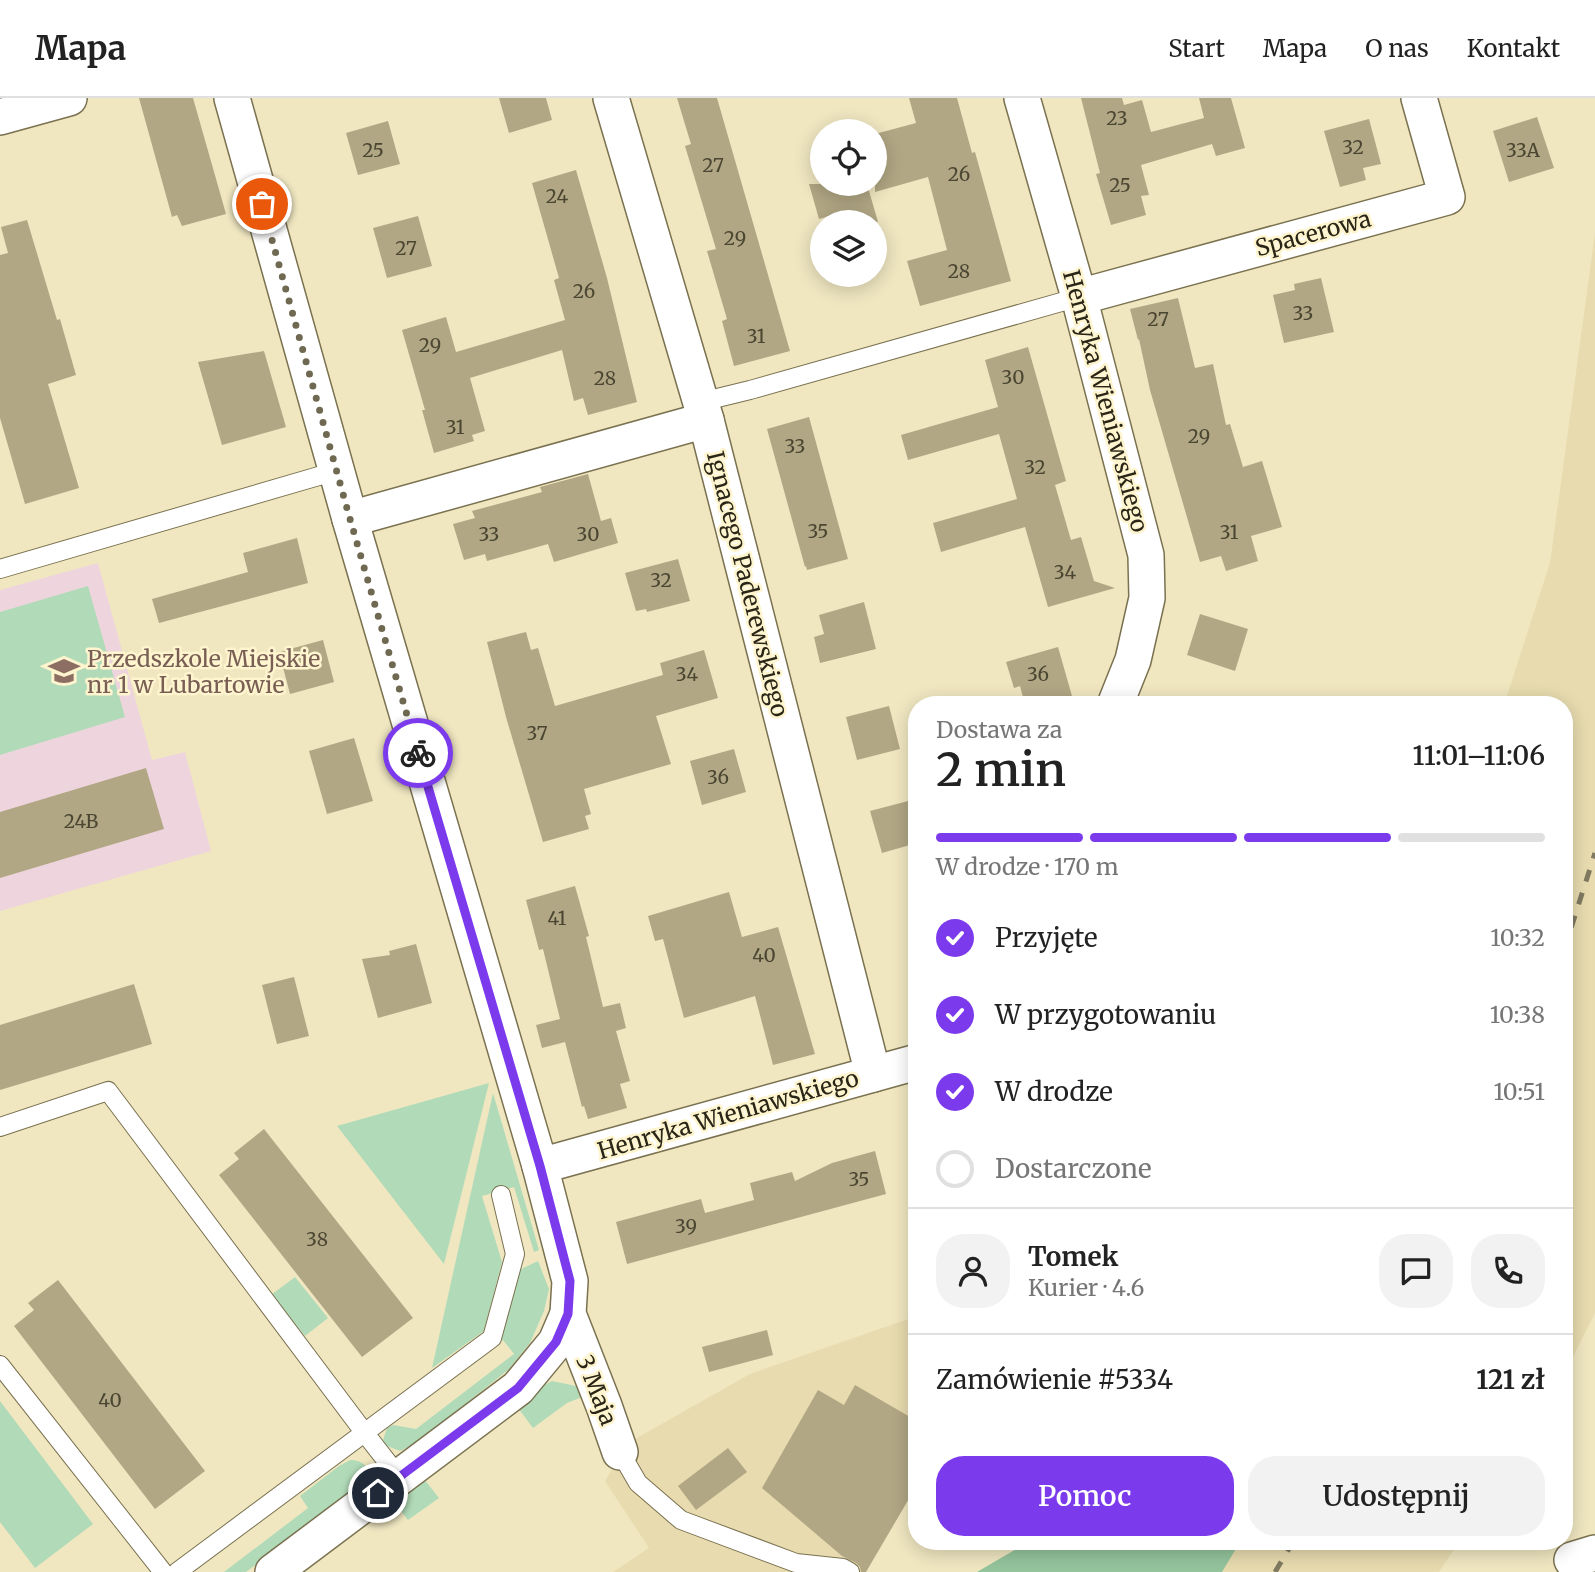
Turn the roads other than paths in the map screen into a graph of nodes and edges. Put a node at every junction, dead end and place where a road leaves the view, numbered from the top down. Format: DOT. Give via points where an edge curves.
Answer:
graph roads {
  1 [pos="69,98"];
  2 [pos="232,98"];
  3 [pos="611,98"];
  4 [pos="1022,98"];
  5 [pos="1419,98"];
  6 [pos="0,117"];
  7 [pos="1079,297"];
  8 [pos="703,411"];
  9 [pos="336,471"];
  10 [pos="350,519"];
  11 [pos="0,569"];
  12 [pos="1119,696"];
  13 [pos="908,1064"];
  14 [pos="873,1074"];
  15 [pos="0,1127"];
  16 [pos="540,1166"];
  17 [pos="501,1195"];
  18 [pos="568,1314"];
  19 [pos="0,1365"];
  20 [pos="364,1432"];
  21 [pos="620,1452"];
  22 [pos="399,1477"];
  23 [pos="163,1572"];
  24 [pos="177,1572"];
  25 [pos="274,1572"];
  26 [pos="849,1572"];
  1 -- 6 [label="street"];
  2 -- 9 [label="street, 3 Maja"];
  3 -- 8 [label="street, Ignacego Paderewskiego"];
  4 -- 7 [label="street, Henryka Wieniawskiego"];
  5 -- 7 [label="street, Spacerowa" via="1447,197"];
  7 -- 8 [label="lane"];
  7 -- 12 [label="street, Henryka Wieniawskiego" via="1146,555 1147,598 1133,660"];
  8 -- 10 [label="street"];
  8 -- 14 [label="street, Ignacego Paderewskiego"];
  9 -- 10 [label="street, 3 Maja"];
  9 -- 11 [label="lane"];
  10 -- 16 [label="street, 3 Maja"];
  13 -- 14 [label="street, Henryka Wieniawskiego"];
  14 -- 16 [label="street, Henryka Wieniawskiego"];
  15 -- 20 [label="lane" via="108,1091"];
  16 -- 18 [label="street, 3 Maja" via="570,1281"];
  17 -- 20 [label="lane" via="515,1254 492,1338"];
  18 -- 21 [label="street, 3 Maja"];
  18 -- 22 [label="street" via="556,1342 518,1388"];
  19 -- 23 [label="lane"];
  20 -- 22 [label="lane"];
  20 -- 24 [label="lane"];
  21 -- 26 [label="lane, 3 Maja" via="638,1483 681,1520 796,1563"];
  22 -- 25 [label="street"];
}
